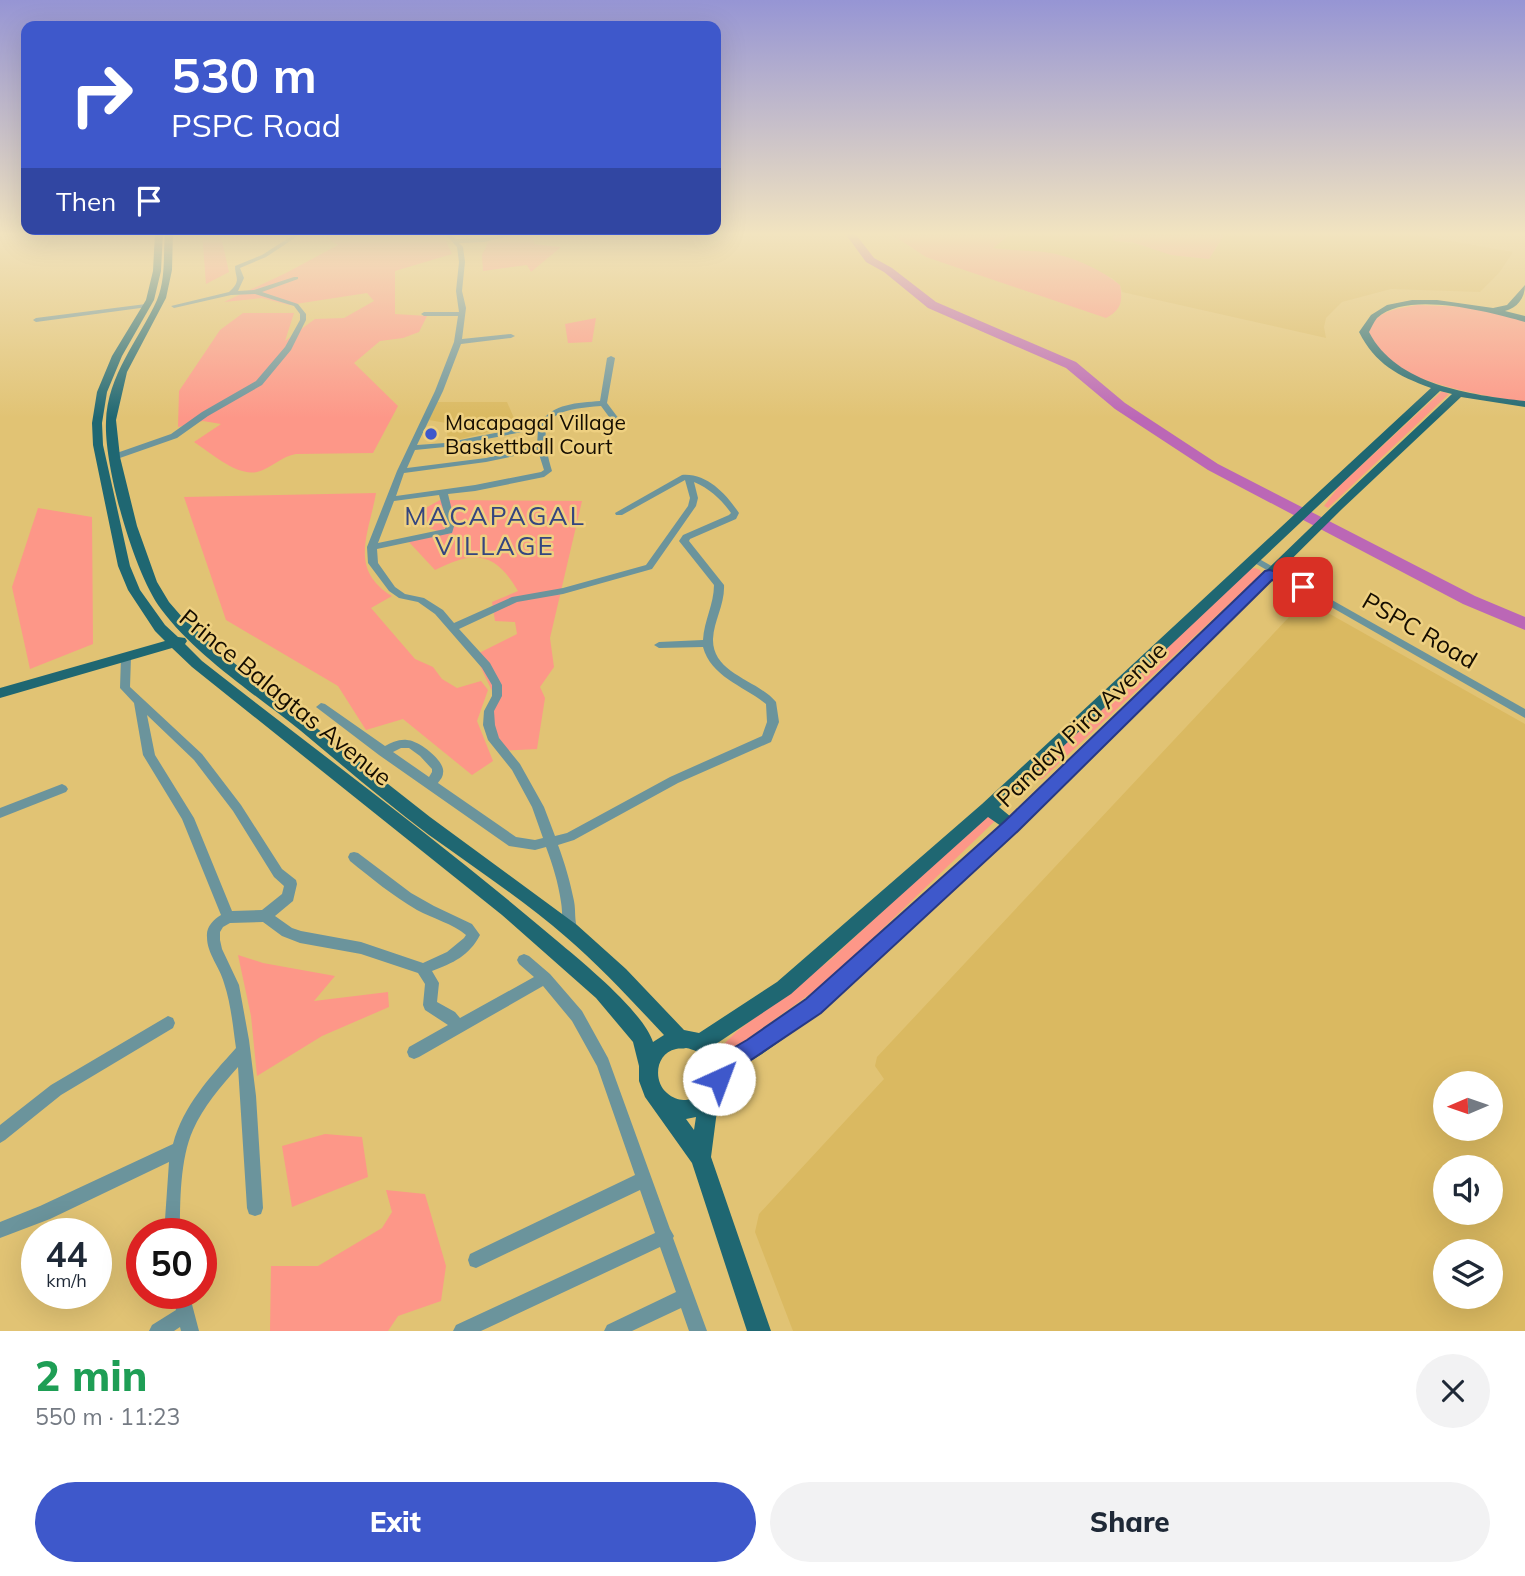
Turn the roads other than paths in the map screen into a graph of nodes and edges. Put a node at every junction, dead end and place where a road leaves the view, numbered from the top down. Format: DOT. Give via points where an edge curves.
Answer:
graph roads {
  1 [pos="150,294"];
  2 [pos="163,294"];
  3 [pos="226,294"];
  4 [pos="262,294"];
  5 [pos="460,294"];
  6 [pos="1520,294"];
  7 [pos="146,306"];
  8 [pos="174,306"];
  9 [pos="1495,310"];
  10 [pos="1525,310"];
  11 [pos="424,314"];
  12 [pos="463,314"];
  13 [pos="1525,318"];
  14 [pos="36,320"];
  15 [pos="511,337"];
  16 [pos="458,342"];
  17 [pos="611,358"];
  18 [pos="1438,387"];
  19 [pos="1459,393"];
  20 [pos="603,403"];
  21 [pos="1525,404"];
  22 [pos="543,426"];
  23 [pos="621,427"];
  24 [pos="411,448"];
  25 [pos="541,448"];
  26 [pos="114,457"];
  27 [pos="401,471"];
  28 [pos="689,477"];
  29 [pos="443,493"];
  30 [pos="391,499"];
  31 [pos="619,513"];
  32 [pos="372,547"];
  33 [pos="1251,561"];
  34 [pos="1273,572"];
  35 [pos="453,628"];
  36 [pos="194,637"];
  37 [pos="176,643"];
  38 [pos="707,643"];
  39 [pos="659,645"];
  40 [pos="126,657"];
  41 [pos="0,693"];
  42 [pos="139,702"];
  43 [pos="321,707"];
  44 [pos="1525,713"];
  45 [pos="383,752"];
  46 [pos="431,785"];
  47 [pos="62,789"];
  48 [pos="988,808"];
  49 [pos="0,813"];
  50 [pos="1012,826"];
  51 [pos="552,843"];
  52 [pos="354,857"];
  53 [pos="265,916"];
  54 [pos="228,917"];
  55 [pos="571,930"];
  56 [pos="524,960"];
  57 [pos="423,969"];
  58 [pos="545,978"];
  59 [pos="168,1023"];
  60 [pos="459,1027"];
  61 [pos="691,1042"];
  62 [pos="243,1051"];
  63 [pos="414,1052"];
  64 [pos="649,1066"];
  65 [pos="719,1069"];
  66 [pos="708,1099"];
  67 [pos="664,1105"];
  68 [pos="0,1135"];
  69 [pos="179,1149"];
  70 [pos="701,1157"];
  71 [pos="645,1179"];
  72 [pos="255,1208"];
  73 [pos="173,1218"];
  74 [pos="0,1230"];
  75 [pos="666,1236"];
  76 [pos="476,1259"];
  77 [pos="685,1297"];
  78 [pos="188,1323"];
  79 [pos="158,1331"];
  80 [pos="462,1331"];
  81 [pos="613,1331"];
  82 [pos="698,1331"];
  83 [pos="759,1331"];
  1 -- 7 [label="main road, Prince Balagtas Avenue"];
  2 -- 26 [label="main road, Prince Balagtas Avenue" via="117,389 111,420"];
  3 -- 8 [label="street"];
  4 -- 26 [label="street" via="296,306 303,314 301,328 263,380 174,436"];
  5 -- 12 [label="street"];
  6 -- 9 [label="main road" via="1510,307"];
  7 -- 14 [label="street"];
  7 -- 37 [label="main road, Prince Balagtas Avenue" via="108,373 99,407 98,445 124,566 147,611"];
  9 -- 13 [label="main road"];
  9 -- 18 [label="main road" via="1413,303 1383,309 1367,323 1366,339 1382,359"];
  10 -- 13 [label="main road"];
  11 -- 12 [label="street"];
  12 -- 16 [label="street"];
  15 -- 16 [label="street"];
  16 -- 24 [label="street"];
  17 -- 20 [label="street"];
  18 -- 19 [label="main road"];
  18 -- 33 [label="main road, Panday Pira Avenue"];
  19 -- 21 [label="main road"];
  19 -- 34 [label="main road, Panday Pira Avenue"];
  20 -- 22 [label="street" via="558,411"];
  20 -- 23 [label="street"];
  22 -- 24 [label="street"];
  22 -- 25 [label="street"];
  24 -- 27 [label="street"];
  25 -- 27 [label="street"];
  25 -- 29 [label="street" via="547,473"];
  26 -- 36 [label="main road, Prince Balagtas Avenue" via="151,582"];
  27 -- 30 [label="street"];
  28 -- 31 [label="street"];
  28 -- 35 [label="street" via="692,506 649,567 563,591 522,597"];
  28 -- 38 [label="street" via="715,489 735,513 684,541 719,585"];
  29 -- 30 [label="street"];
  29 -- 32 [label="street" via="449,531"];
  30 -- 32 [label="street"];
  32 -- 35 [label="street" via="373,563 391,589 421,600"];
  33 -- 34 [label="street, PSPC Road"];
  33 -- 48 [label="main road, Panday Pira Avenue"];
  34 -- 44 [label="street, PSPC Road"];
  34 -- 50 [label="main road, Panday Pira Avenue"];
  35 -- 51 [label="street" via="497,685 489,711 494,740 524,780"];
  36 -- 37 [label="main road"];
  36 -- 55 [label="main road, Prince Balagtas Avenue" via="424,822"];
  37 -- 40 [label="main road"];
  37 -- 64 [label="main road, Prince Balagtas Avenue" via="603,992 642,1038"];
  38 -- 39 [label="street"];
  38 -- 51 [label="street" via="715,666 771,702 773,722 767,739 674,780"];
  40 -- 41 [label="main road"];
  40 -- 42 [label="street" via="125,688"];
  42 -- 53 [label="street" via="198,757 278,873 291,884 288,897"];
  42 -- 54 [label="street" via="149,755 188,818"];
  43 -- 45 [label="street"];
  45 -- 46 [label="street"];
  45 -- 46 [label="street" via="405,742 414,744 437,767"];
  46 -- 51 [label="street" via="513,842"];
  47 -- 49 [label="street"];
  48 -- 50 [label="main road"];
  48 -- 61 [label="main road, Panday Pira Avenue" via="784,988"];
  50 -- 65 [label="main road, Panday Pira Avenue" via="814,1006"];
  51 -- 55 [label="street" via="563,876"];
  52 -- 57 [label="street" via="426,908 468,927 473,935 469,944 447,960"];
  53 -- 54 [label="street"];
  53 -- 57 [label="street" via="300,937 361,948"];
  54 -- 62 [label="street" via="220,920 213,939 231,981"];
  55 -- 61 [label="main road, Prince Balagtas Avenue"];
  56 -- 58 [label="street"];
  57 -- 60 [label="street" via="432,984 430,1005"];
  58 -- 60 [label="street"];
  58 -- 71 [label="street" via="577,1016 603,1063"];
  59 -- 68 [label="street" via="56,1090"];
  60 -- 63 [label="street"];
  61 -- 64 [label="main road" via="662,1048"];
  61 -- 65 [label="main road" via="716,1058"];
  62 -- 69 [label="street" via="187,1125"];
  62 -- 72 [label="street"];
  64 -- 67 [label="main road" via="650,1088"];
  65 -- 66 [label="main road"];
  66 -- 67 [label="main road" via="687,1109"];
  66 -- 70 [label="main road"];
  67 -- 70 [label="main road"];
  69 -- 73 [label="street"];
  69 -- 74 [label="street"];
  70 -- 83 [label="main road"];
  71 -- 75 [label="street"];
  71 -- 76 [label="street"];
  75 -- 77 [label="street"];
  75 -- 80 [label="street"];
  77 -- 81 [label="street"];
  77 -- 82 [label="street"];
  78 -- 79 [label="street"];
}
